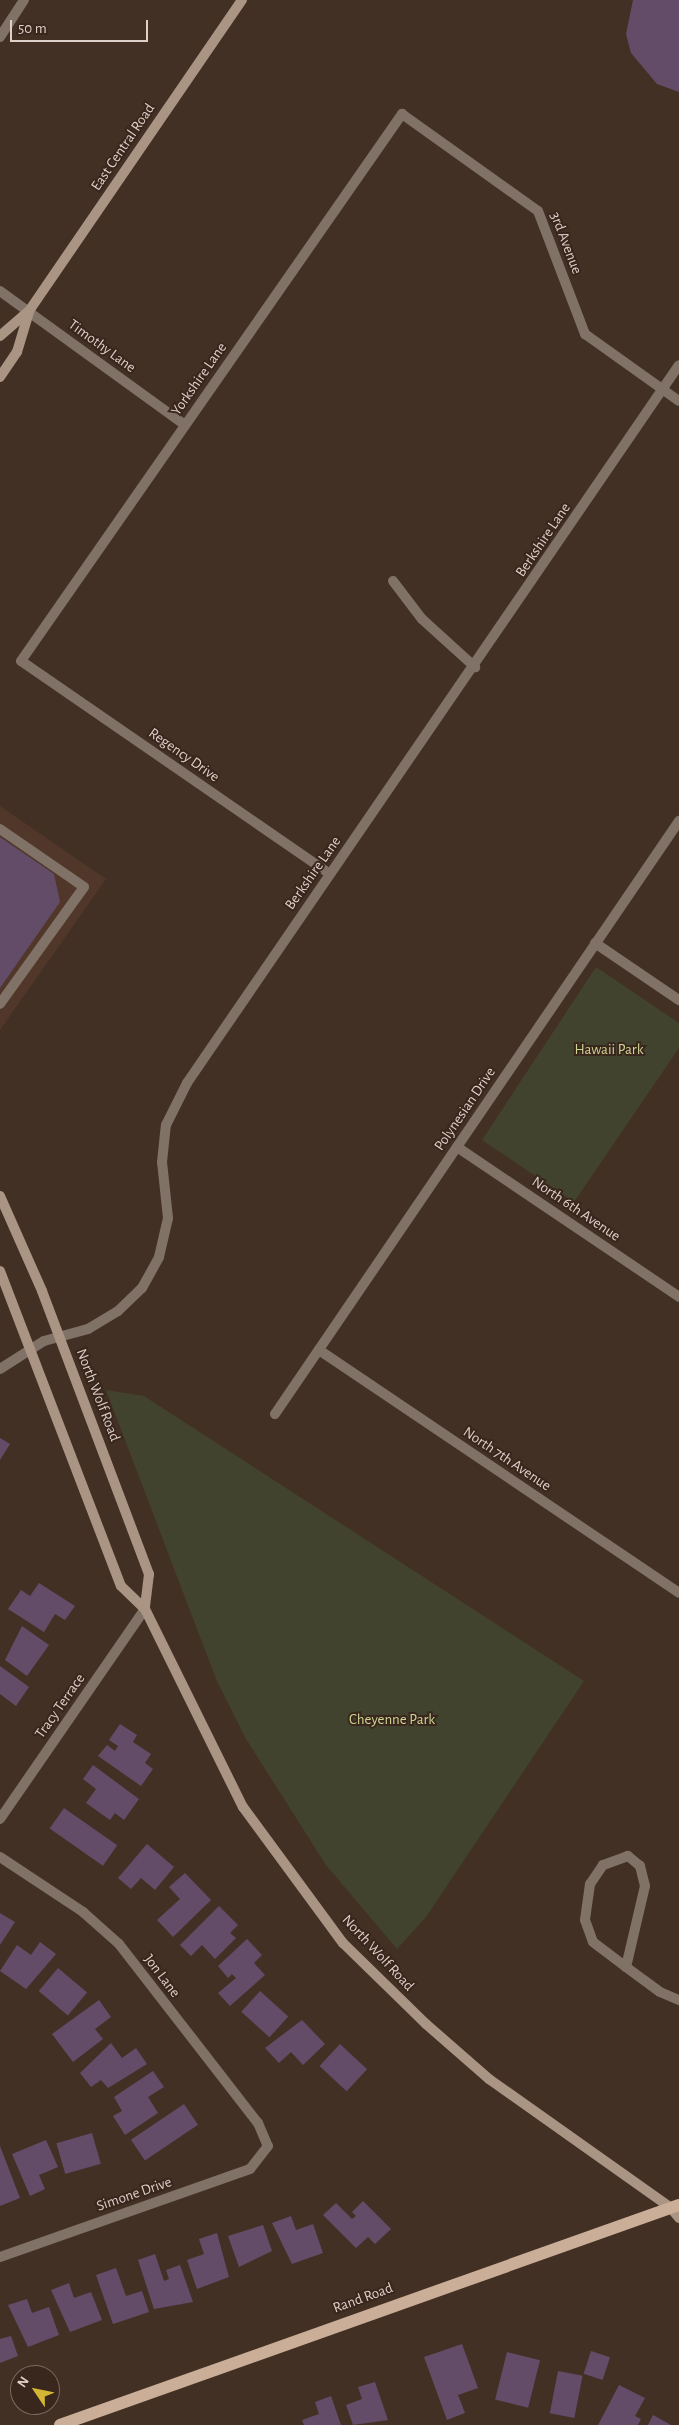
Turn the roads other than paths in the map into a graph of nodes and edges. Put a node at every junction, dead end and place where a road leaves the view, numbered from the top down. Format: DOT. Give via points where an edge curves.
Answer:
graph roads {
  1 [pos="24,0"];
  2 [pos="242,0"];
  3 [pos="0,37"];
  4 [pos="402,114"];
  5 [pos="0,291"];
  6 [pos="29,311"];
  7 [pos="0,336"];
  8 [pos="679,365"];
  9 [pos="0,377"];
  10 [pos="662,390"];
  11 [pos="679,401"];
  12 [pos="185,426"];
  13 [pos="394,581"];
  14 [pos="22,661"];
  15 [pos="475,667"];
  16 [pos="679,821"];
  17 [pos="0,829"];
  18 [pos="330,874"];
  19 [pos="596,944"];
  20 [pos="679,1000"];
  21 [pos="0,1004"];
  22 [pos="457,1147"];
  23 [pos="0,1196"];
  24 [pos="0,1271"];
  25 [pos="679,1297"];
  26 [pos="59,1337"];
  27 [pos="31,1349"];
  28 [pos="319,1350"];
  29 [pos="0,1369"];
  30 [pos="275,1414"];
  31 [pos="679,1593"];
  32 [pos="145,1610"];
  33 [pos="0,1819"];
  34 [pos="0,1857"];
  35 [pos="626,1967"];
  36 [pos="679,2000"];
  37 [pos="268,2146"];
  38 [pos="676,2208"];
  39 [pos="679,2218"];
  40 [pos="0,2257"];
  41 [pos="60,2425"];
  1 -- 3 [label="street"];
  2 -- 6 [label="main road, East Central Road"];
  4 -- 10 [label="street, 3rd Avenue" via="538,211 584,334"];
  4 -- 12 [label="street, Yorkshire Lane"];
  5 -- 6 [label="street, Timothy Lane"];
  6 -- 7 [label="main road, East Central Road"];
  6 -- 9 [label="main road, East Central Road" via="17,352"];
  6 -- 12 [label="street, Timothy Lane"];
  8 -- 10 [label="street, Berkshire Lane"];
  10 -- 11 [label="street, 3rd Avenue"];
  10 -- 15 [label="street, Berkshire Lane"];
  12 -- 14 [label="street, Yorkshire Lane"];
  13 -- 15 [label="street" via="422,620"];
  14 -- 18 [label="street, Regency Drive"];
  15 -- 18 [label="street, Berkshire Lane"];
  16 -- 19 [label="street, Polynesian Drive"];
  17 -- 21 [label="street" via="84,887"];
  18 -- 26 [label="street, Berkshire Lane" via="187,1082 166,1125 162,1162 168,1218 159,1257 142,1288 111,1315 88,1328"];
  19 -- 20 [label="street"];
  19 -- 22 [label="street, Polynesian Drive"];
  22 -- 25 [label="street, North 6th Avenue"];
  22 -- 28 [label="street, Polynesian Drive"];
  23 -- 26 [label="main road, North Wolf Road"];
  24 -- 27 [label="main road, North Wolf Road"];
  26 -- 27 [label="street, Berkshire Lane"];
  26 -- 32 [label="main road, North Wolf Road" via="149,1574"];
  27 -- 29 [label="street, Berkshire Lane"];
  27 -- 32 [label="main road, North Wolf Road" via="121,1586"];
  28 -- 30 [label="street, Polynesian Drive"];
  28 -- 31 [label="street, North 7th Avenue"];
  32 -- 33 [label="street, Tracy Terrace"];
  32 -- 38 [label="main road, North Wolf Road" via="243,1808 343,1943 489,2079"];
  34 -- 37 [label="street, Jon Lane" via="84,1912 119,1944 258,2123"];
  35 -- 35 [label="street" via="645,1886 640,1866 628,1856 603,1864 590,1884 584,1920 593,1942"];
  35 -- 36 [label="street"];
  37 -- 40 [label="street, Simone Drive" via="250,2169"];
  38 -- 39 [label="main road, North Wolf Road"];
  38 -- 41 [label="main road, Rand Road"];
}
